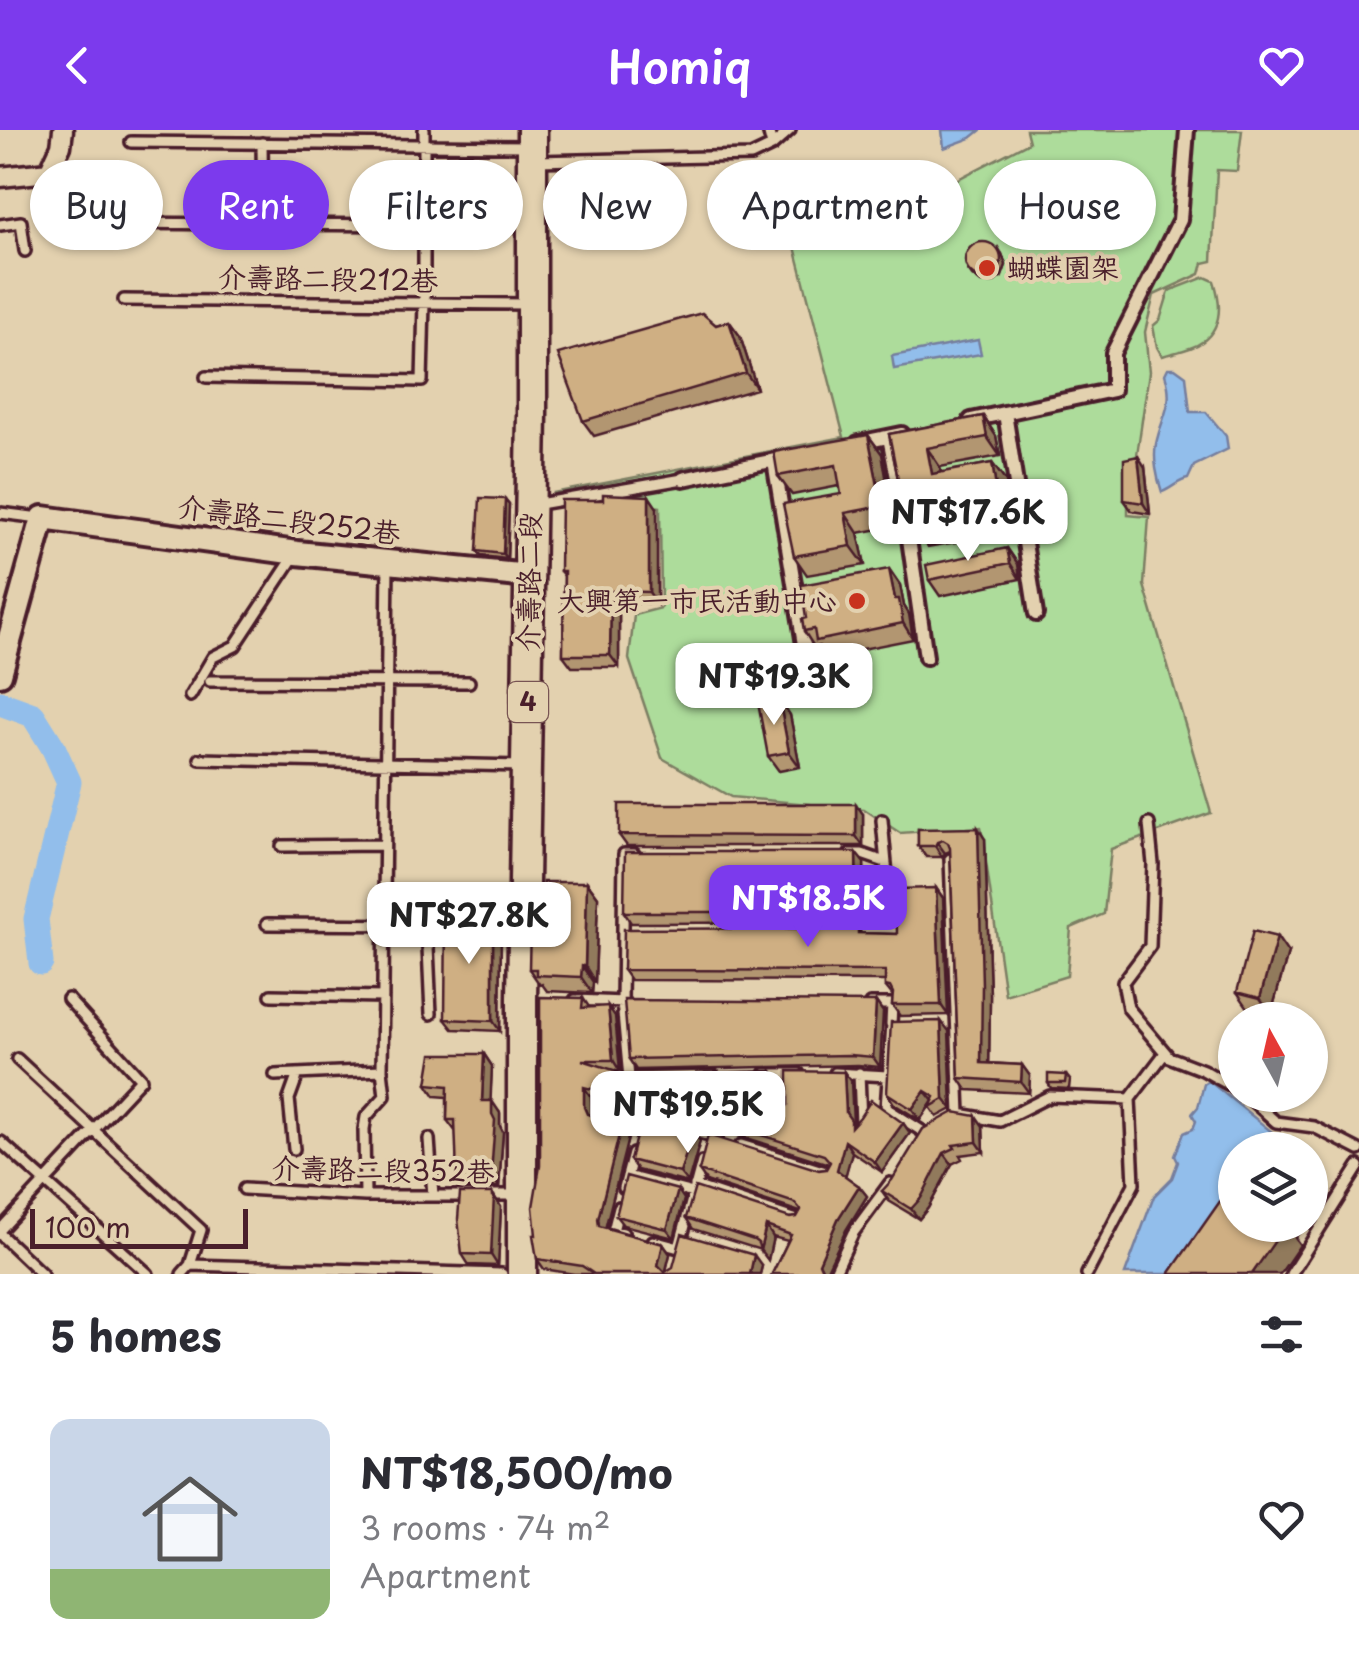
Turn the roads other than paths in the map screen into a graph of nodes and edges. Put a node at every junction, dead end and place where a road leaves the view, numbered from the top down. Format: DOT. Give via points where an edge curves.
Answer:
graph roads {
  1 [pos="63,130"];
  2 [pos="343,130"];
  3 [pos="424,130"];
  4 [pos="768,130"];
  5 [pos="790,130"];
  6 [pos="1187,130"];
  7 [pos="131,142"];
  8 [pos="262,143"];
  9 [pos="343,144"];
  10 [pos="424,145"];
  11 [pos="532,146"];
  12 [pos="772,146"];
  13 [pos="262,160"];
  14 [pos="424,160"];
  15 [pos="0,177"];
  16 [pos="0,225"];
  17 [pos="424,250"];
  18 [pos="25,252"];
  19 [pos="124,300"];
  20 [pos="424,302"];
  21 [pos="532,304"];
  22 [pos="206,377"];
  23 [pos="1005,413"];
  24 [pos="966,421"];
  25 [pos="908,432"];
  26 [pos="889,436"];
  27 [pos="839,447"];
  28 [pos="806,454"];
  29 [pos="774,460"];
  30 [pos="683,479"];
  31 [pos="530,506"];
  32 [pos="0,513"];
  33 [pos="43,518"];
  34 [pos="297,553"];
  35 [pos="388,563"];
  36 [pos="529,576"];
  37 [pos="1036,614"];
  38 [pos="926,657"];
  39 [pos="0,674"];
  40 [pos="831,677"];
  41 [pos="210,681"];
  42 [pos="385,682"];
  43 [pos="469,682"];
  44 [pos="190,696"];
  45 [pos="200,760"];
  46 [pos="384,762"];
  47 [pos="527,766"];
  48 [pos="882,820"];
  49 [pos="1149,824"];
  50 [pos="383,845"];
  51 [pos="282,846"];
  52 [pos="644,854"];
  53 [pos="842,854"];
  54 [pos="950,858"];
  55 [pos="885,862"];
  56 [pos="267,924"];
  57 [pos="384,924"];
  58 [pos="622,930"];
  59 [pos="641,930"];
  60 [pos="834,930"];
  61 [pos="271,995"];
  62 [pos="383,997"];
  63 [pos="68,999"];
  64 [pos="572,1000"];
  65 [pos="622,1002"];
  66 [pos="641,1002"];
  67 [pos="853,1004"];
  68 [pos="431,1014"];
  69 [pos="957,1023"];
  70 [pos="891,1024"];
  71 [pos="907,1024"];
  72 [pos="940,1024"];
  73 [pos="1165,1052"];
  74 [pos="17,1059"];
  75 [pos="382,1070"];
  76 [pos="859,1073"];
  77 [pos="298,1074"];
  78 [pos="787,1074"];
  79 [pos="805,1074"];
  80 [pos="823,1074"];
  81 [pos="275,1075"];
  82 [pos="728,1075"];
  83 [pos="748,1075"];
  84 [pos="887,1076"];
  85 [pos="1218,1078"];
  86 [pos="1130,1099"];
  87 [pos="603,1107"];
  88 [pos="1265,1112"];
  89 [pos="788,1114"];
  90 [pos="960,1114"];
  91 [pos="642,1117"];
  92 [pos="948,1120"];
  93 [pos="861,1122"];
  94 [pos="937,1127"];
  95 [pos="93,1129"];
  96 [pos="638,1132"];
  97 [pos="925,1134"];
  98 [pos="710,1136"];
  99 [pos="428,1139"];
  100 [pos="1,1142"];
  101 [pos="634,1146"];
  102 [pos="294,1148"];
  103 [pos="915,1148"];
  104 [pos="1359,1150"];
  105 [pos="1359,1166"];
  106 [pos="829,1173"];
  107 [pos="627,1176"];
  108 [pos="894,1176"];
  109 [pos="45,1182"];
  110 [pos="244,1189"];
  111 [pos="694,1190"];
  112 [pos="365,1196"];
  113 [pos="434,1196"];
  114 [pos="522,1196"];
  115 [pos="800,1221"];
  116 [pos="0,1232"];
  117 [pos="683,1234"];
  118 [pos="630,1235"];
  119 [pos="698,1239"];
  120 [pos="646,1240"];
  121 [pos="679,1248"];
  122 [pos="676,1261"];
  123 [pos="190,1265"];
  124 [pos="42,1274"];
  125 [pos="148,1274"];
  126 [pos="182,1274"];
  127 [pos="502,1274"];
  128 [pos="522,1274"];
  129 [pos="834,1274"];
  130 [pos="1087,1274"];
  131 [pos="1290,1274"];
  1 -- 15 [label="street" via="50,172"];
  2 -- 9 [label="lane"];
  3 -- 10 [label="lane"];
  4 -- 12 [label="lane"];
  5 -- 12 [label="lane"];
  6 -- 23 [label="street" via="1180,220 1113,353 1113,390"];
  7 -- 8 [label="lane"];
  8 -- 9 [label="lane"];
  8 -- 13 [label="lane"];
  9 -- 10 [label="lane"];
  10 -- 11 [label="lane"];
  10 -- 14 [label="lane"];
  11 -- 12 [label="lane" via="751,156"];
  11 -- 21 [label="main road, 介壽路二段 / 4"];
  16 -- 18 [label="lane" via="21,222"];
  17 -- 20 [label="lane"];
  19 -- 20 [label="lane, 介壽路二段212巷"];
  20 -- 21 [label="lane, 介壽路二段212巷"];
  20 -- 22 [label="lane" via="422,381"];
  21 -- 31 [label="main road, 介壽路二段 / 4"];
  23 -- 24 [label="street"];
  23 -- 37 [label="street"];
  25 -- 26 [label="street"];
  26 -- 27 [label="street"];
  26 -- 38 [label="street"];
  28 -- 29 [label="street"];
  29 -- 30 [label="street"];
  29 -- 40 [label="street" via="807,663"];
  30 -- 31 [label="lane"];
  31 -- 36 [label="main road, 介壽路二段 / 4"];
  32 -- 33 [label="lane"];
  33 -- 34 [label="street, 介壽路二段252巷"];
  33 -- 39 [label="street"];
  34 -- 35 [label="street, 介壽路二段252巷"];
  34 -- 44 [label="lane" via="235,646 213,657"];
  35 -- 36 [label="street, 介壽路二段252巷"];
  35 -- 42 [label="lane"];
  36 -- 47 [label="main road, 介壽路二段 / 4"];
  41 -- 42 [label="lane"];
  42 -- 43 [label="lane"];
  42 -- 46 [label="lane"];
  45 -- 46 [label="lane"];
  46 -- 47 [label="lane"];
  46 -- 50 [label="lane"];
  47 -- 114 [label="main road, 介壽路二段 / 4" via="530,998"];
  48 -- 55 [label="lane"];
  49 -- 73 [label="lane" via="1150,946 1123,982 1128,1008"];
  50 -- 51 [label="lane"];
  50 -- 57 [label="lane"];
  52 -- 58 [label="lane" via="624,854"];
  53 -- 55 [label="lane"];
  54 -- 69 [label="lane"];
  55 -- 60 [label="lane" via="892,930"];
  56 -- 57 [label="lane"];
  57 -- 62 [label="lane"];
  57 -- 68 [label="lane" via="427,925"];
  58 -- 59 [label="lane"];
  58 -- 65 [label="lane"];
  61 -- 62 [label="lane"];
  62 -- 75 [label="lane"];
  63 -- 95 [label="lane" via="141,1079"];
  64 -- 65 [label="lane"];
  65 -- 66 [label="lane"];
  65 -- 82 [label="lane" via="629,1078"];
  67 -- 70 [label="lane" via="892,1004"];
  69 -- 72 [label="lane"];
  69 -- 90 [label="lane"];
  70 -- 71 [label="lane"];
  70 -- 84 [label="lane"];
  73 -- 85 [label="lane"];
  73 -- 86 [label="lane"];
  74 -- 95 [label="lane"];
  75 -- 77 [label="lane"];
  75 -- 112 [label="lane" via="385,1096 364,1129"];
  76 -- 80 [label="lane"];
  76 -- 84 [label="lane"];
  76 -- 93 [label="lane"];
  77 -- 81 [label="lane"];
  77 -- 102 [label="lane" via="289,1099"];
  78 -- 79 [label="lane"];
  78 -- 83 [label="lane"];
  78 -- 89 [label="lane"];
  84 -- 97 [label="lane" via="886,1108"];
  86 -- 90 [label="lane" via="1050,1096 1000,1121"];
  86 -- 130 [label="lane" via="1134,1184"];
  87 -- 91 [label="lane"];
  88 -- 104 [label="lane" via="1276,1122 1314,1128"];
  90 -- 92 [label="lane"];
  91 -- 96 [label="lane"];
  91 -- 98 [label="lane"];
  94 -- 97 [label="lane"];
  95 -- 109 [label="lane"];
  95 -- 123 [label="lane" via="201,1230"];
  97 -- 103 [label="lane"];
  98 -- 106 [label="lane"];
  98 -- 111 [label="lane"];
  99 -- 113 [label="lane"];
  100 -- 109 [label="lane"];
  101 -- 107 [label="lane"];
  105 -- 131 [label="lane"];
  107 -- 111 [label="lane"];
  107 -- 118 [label="lane" via="613,1230"];
  108 -- 129 [label="lane" via="853,1233"];
  109 -- 116 [label="lane"];
  109 -- 125 [label="lane"];
  110 -- 112 [label="lane, 介壽路二段352巷"];
  111 -- 115 [label="lane"];
  111 -- 117 [label="lane"];
  112 -- 113 [label="lane, 介壽路二段352巷"];
  113 -- 114 [label="lane, 介壽路二段352巷"];
  114 -- 128 [label="main road, 介壽路二段 / 4"];
  116 -- 124 [label="lane"];
  117 -- 119 [label="lane"];
  117 -- 121 [label="lane"];
  120 -- 121 [label="lane"];
  121 -- 122 [label="lane"];
  123 -- 126 [label="lane"];
  123 -- 127 [label="lane"];
}
